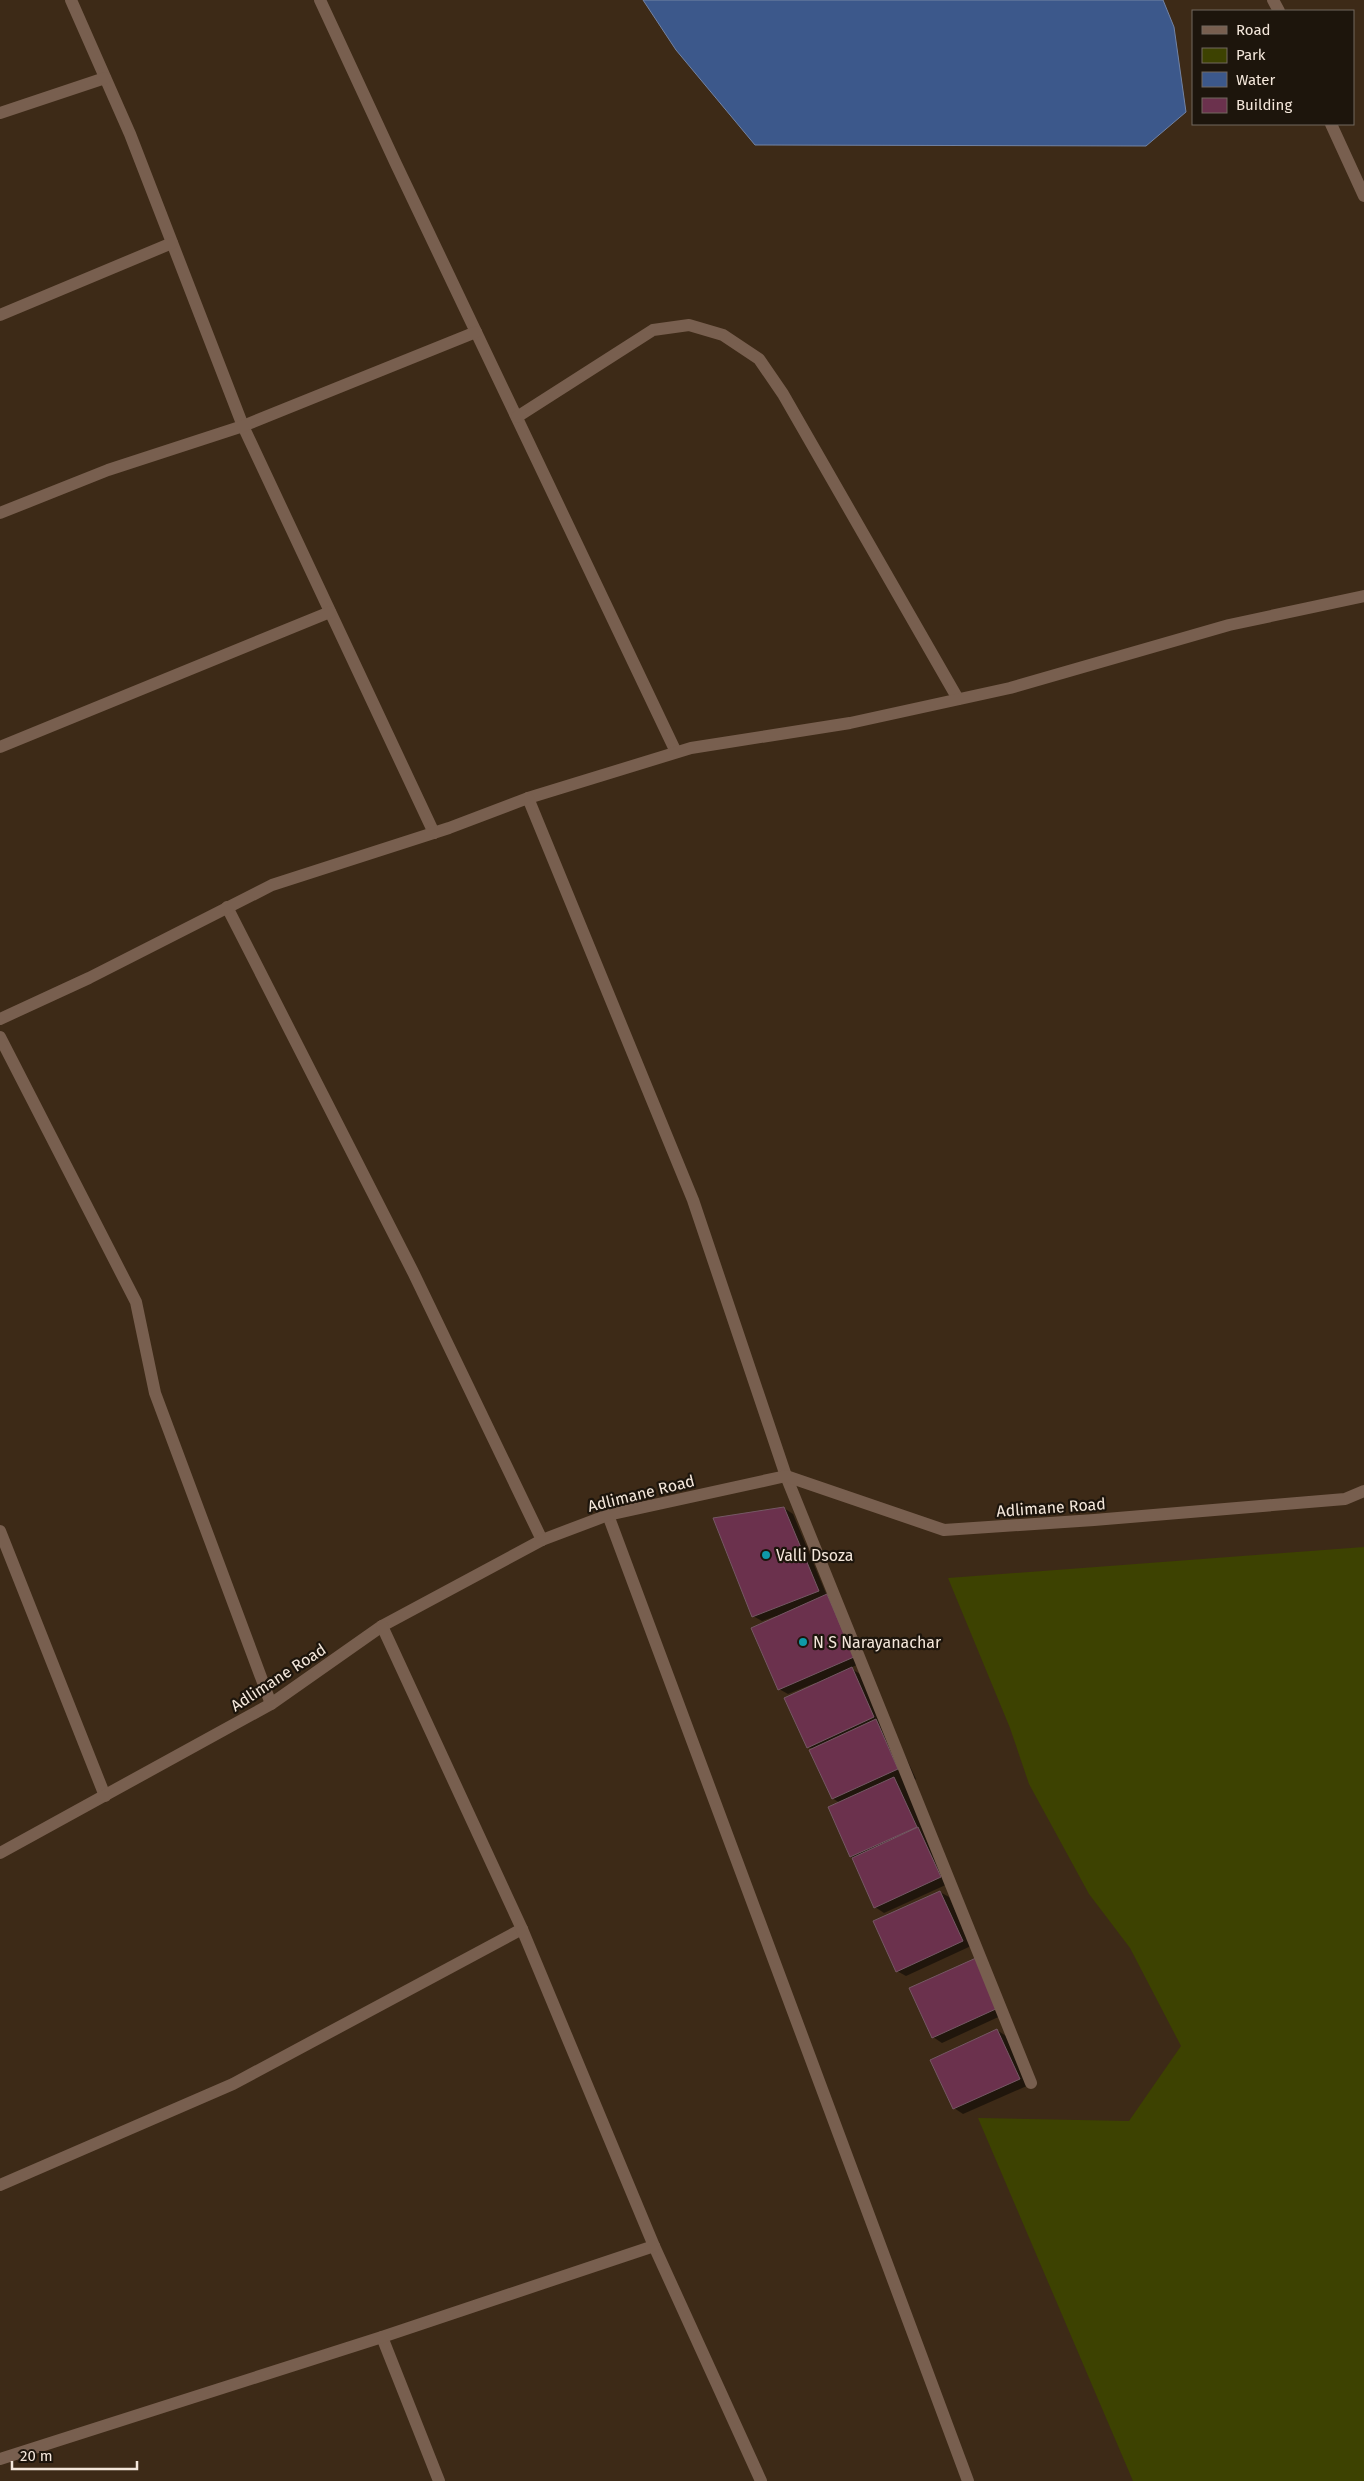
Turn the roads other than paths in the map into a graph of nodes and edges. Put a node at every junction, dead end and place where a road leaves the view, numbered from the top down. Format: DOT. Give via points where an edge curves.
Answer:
graph roads {
  1 [pos="71,0"];
  2 [pos="320,0"];
  3 [pos="105,78"];
  4 [pos="0,113"];
  5 [pos="1331,125"];
  6 [pos="1364,196"];
  7 [pos="172,243"];
  8 [pos="0,315"];
  9 [pos="476,332"];
  10 [pos="517,418"];
  11 [pos="243,426"];
  12 [pos="0,513"];
  13 [pos="1364,596"];
  14 [pos="330,612"];
  15 [pos="958,699"];
  16 [pos="0,747"];
  17 [pos="676,752"];
  18 [pos="528,798"];
  19 [pos="434,833"];
  20 [pos="227,907"];
  21 [pos="0,1019"];
  22 [pos="0,1037"];
  23 [pos="786,1476"];
  24 [pos="1364,1491"];
  25 [pos="608,1515"];
  26 [pos="0,1532"];
  27 [pos="542,1540"];
  28 [pos="382,1626"];
  29 [pos="271,1704"];
  30 [pos="105,1796"];
  31 [pos="0,1853"];
  32 [pos="522,1929"];
  33 [pos="1031,2083"];
  34 [pos="0,2185"];
  35 [pos="654,2246"];
  36 [pos="382,2337"];
  37 [pos="0,2459"];
  38 [pos="439,2481"];
  39 [pos="761,2481"];
  40 [pos="968,2481"];
  1 -- 3 [label="street"];
  2 -- 9 [label="street"];
  3 -- 4 [label="street"];
  3 -- 7 [label="street"];
  5 -- 6 [label="street"];
  7 -- 8 [label="street"];
  7 -- 11 [label="street"];
  9 -- 10 [label="street"];
  9 -- 11 [label="street"];
  10 -- 15 [label="street" via="653,330 689,325 723,335 759,359 783,394"];
  10 -- 17 [label="street"];
  11 -- 12 [label="street" via="108,470"];
  11 -- 14 [label="street"];
  13 -- 15 [label="street" via="1228,625 1010,688"];
  14 -- 16 [label="street"];
  14 -- 19 [label="street"];
  15 -- 17 [label="street" via="850,723"];
  17 -- 18 [label="street"];
  18 -- 19 [label="street"];
  18 -- 23 [label="street" via="693,1200"];
  19 -- 20 [label="street" via="272,885"];
  20 -- 21 [label="street" via="89,978"];
  20 -- 27 [label="street" via="412,1272"];
  22 -- 29 [label="street" via="136,1302 155,1393"];
  23 -- 24 [label="street, Adlimane Road" via="944,1530 1345,1499"];
  23 -- 25 [label="street, Adlimane Road"];
  23 -- 33 [label="street"];
  25 -- 27 [label="street, Adlimane Road"];
  25 -- 40 [label="street"];
  26 -- 30 [label="street"];
  27 -- 28 [label="street, Adlimane Road"];
  28 -- 29 [label="street, Adlimane Road"];
  28 -- 32 [label="street"];
  29 -- 30 [label="street, Adlimane Road"];
  30 -- 31 [label="street, Adlimane Road"];
  32 -- 34 [label="street" via="233,2084"];
  32 -- 35 [label="street"];
  35 -- 36 [label="street"];
  35 -- 39 [label="street"];
  36 -- 37 [label="street"];
  36 -- 38 [label="street"];
}
